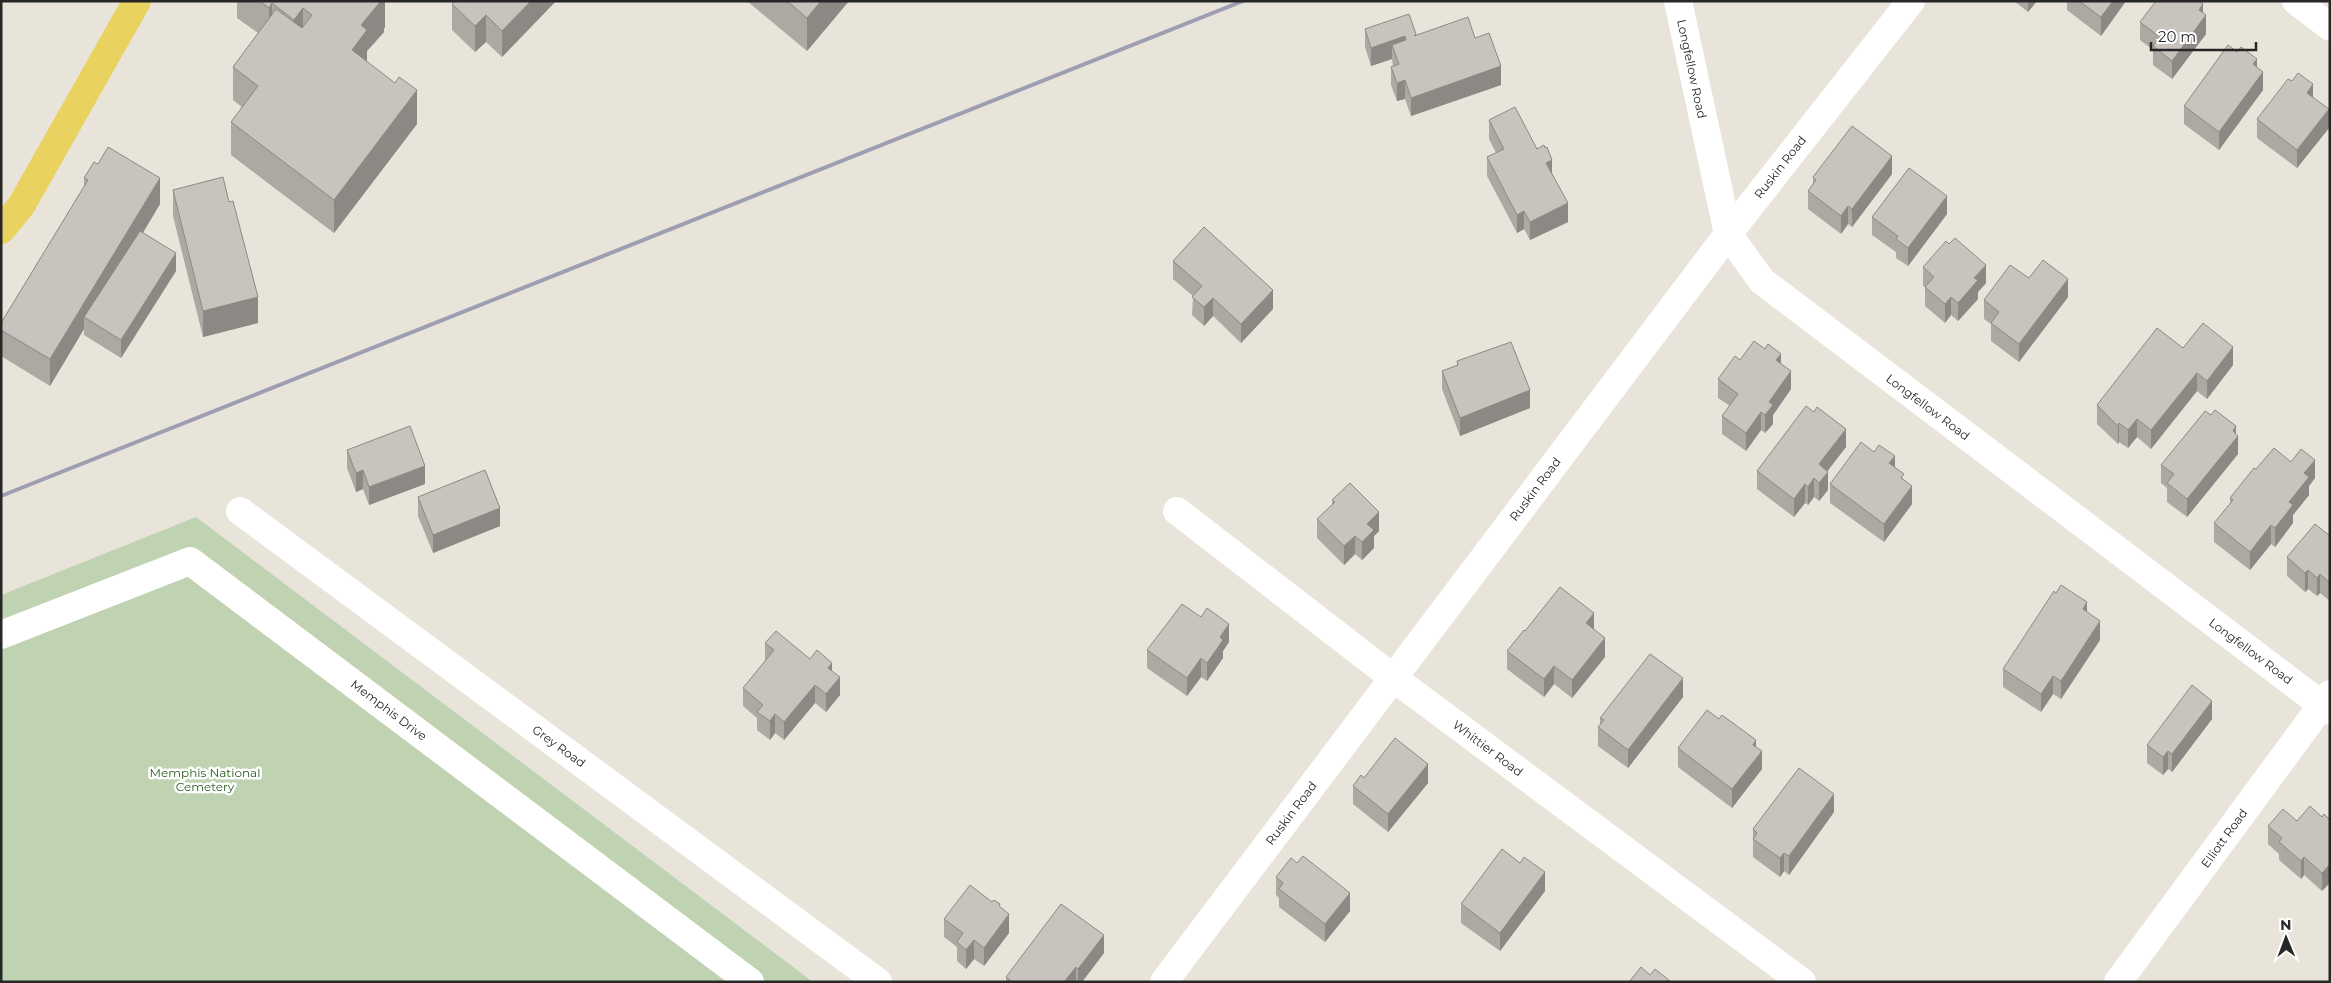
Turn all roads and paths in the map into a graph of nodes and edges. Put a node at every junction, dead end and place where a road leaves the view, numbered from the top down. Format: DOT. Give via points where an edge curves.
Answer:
graph roads {
  1 [pos="137,1"];
  2 [pos="1678,1"];
  3 [pos="1911,1"];
  4 [pos="2296,1"];
  5 [pos="2330,27"];
  6 [pos="1,230"];
  7 [pos="1728,234"];
  8 [pos="240,511"];
  9 [pos="1177,511"];
  10 [pos="1,635"];
  11 [pos="1392,677"];
  12 [pos="2327,703"];
  13 [pos="750,982"];
  14 [pos="878,982"];
  15 [pos="1164,982"];
  16 [pos="1802,982"];
  17 [pos="2118,982"];
  1 -- 6 [label="main road" via="21,206"];
  2 -- 7 [label="street, Longfellow Road"];
  3 -- 7 [label="street, Ruskin Road"];
  4 -- 5 [label="street"];
  7 -- 11 [label="street, Ruskin Road"];
  7 -- 12 [label="street, Longfellow Road" via="1762,281"];
  8 -- 14 [label="street, Grey Road"];
  9 -- 11 [label="street, Whittier Road"];
  10 -- 13 [label="street, Memphis Drive" via="190,561"];
  11 -- 15 [label="street, Ruskin Road"];
  11 -- 16 [label="street, Whittier Road"];
  12 -- 17 [label="street, Elliott Road"];
}
